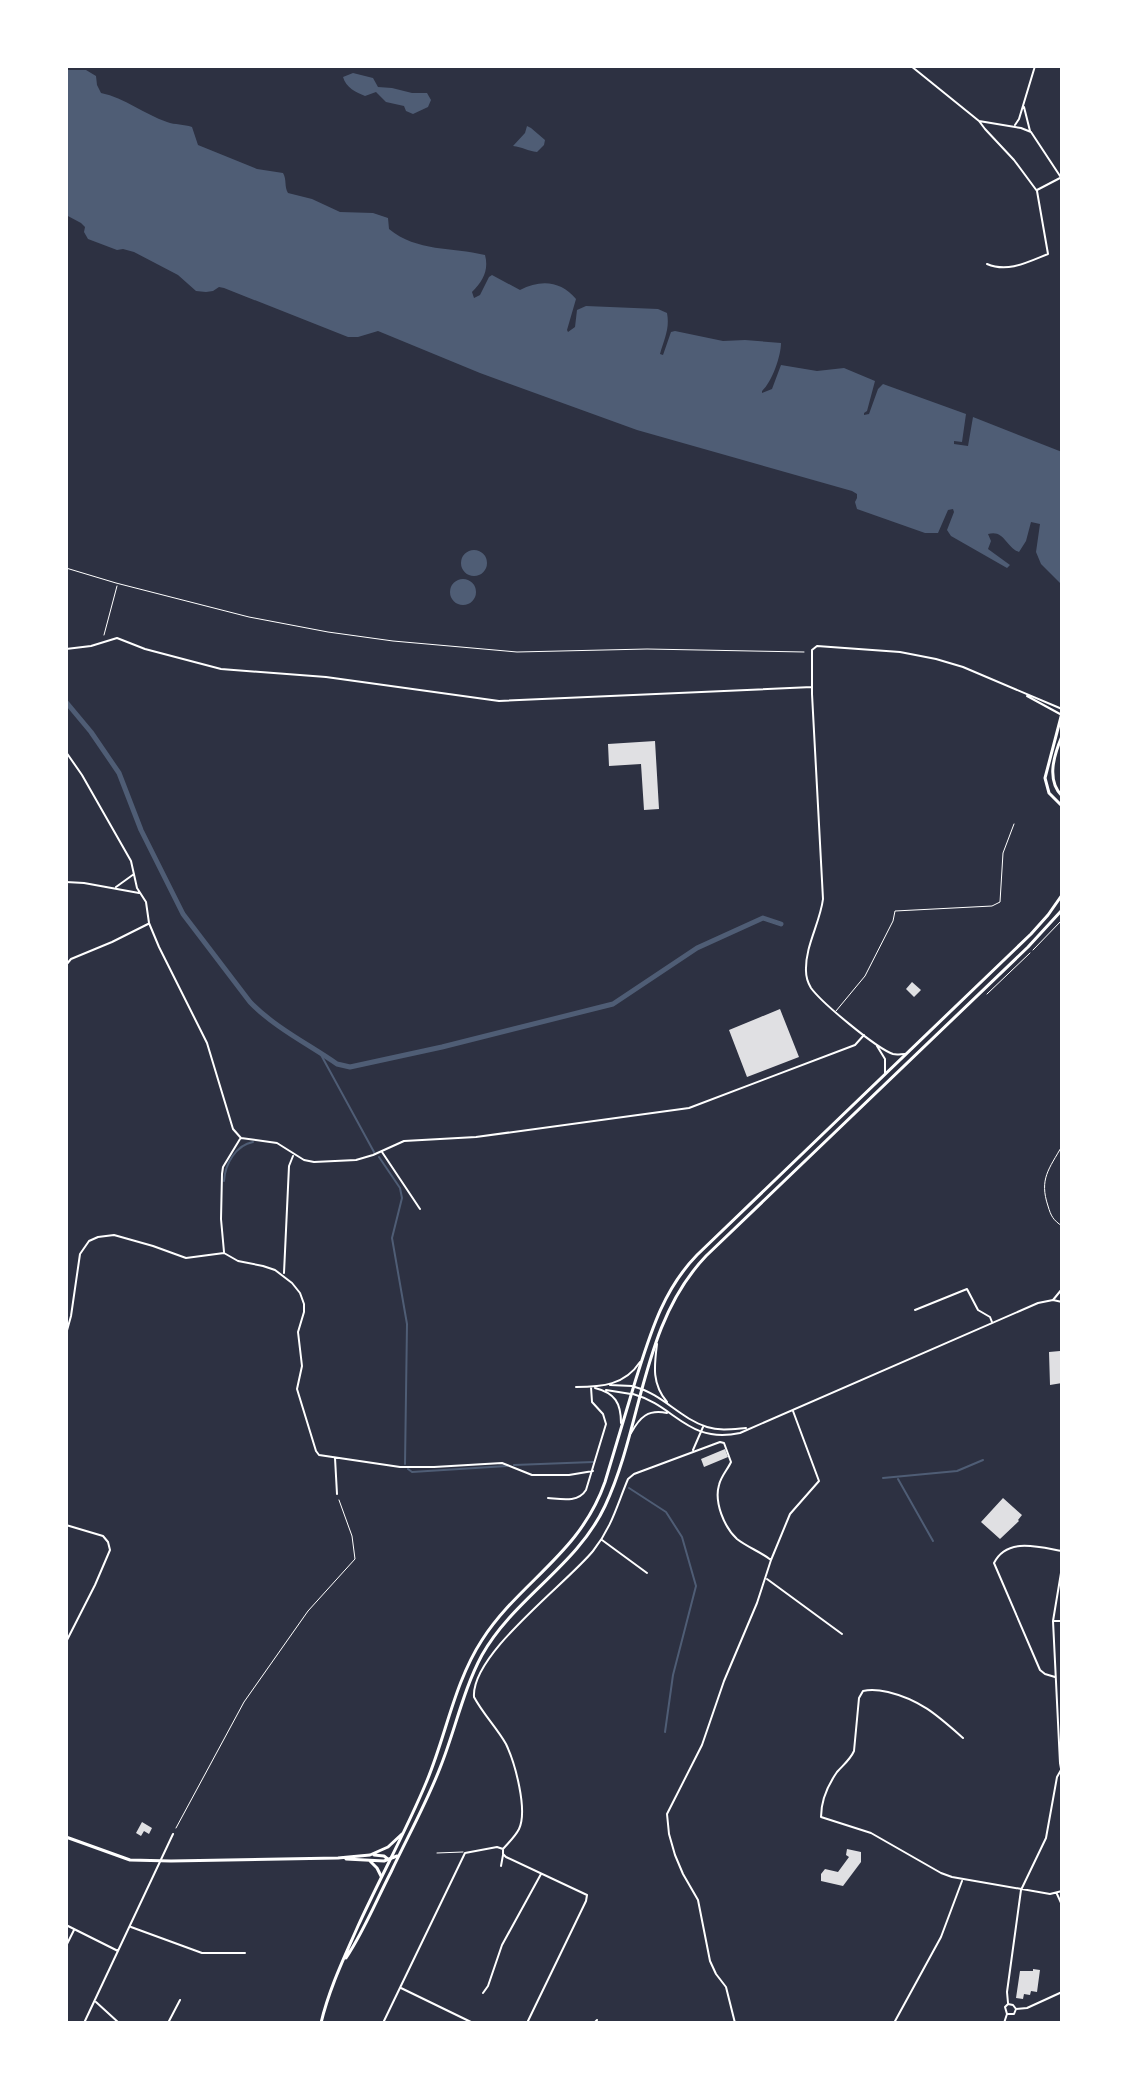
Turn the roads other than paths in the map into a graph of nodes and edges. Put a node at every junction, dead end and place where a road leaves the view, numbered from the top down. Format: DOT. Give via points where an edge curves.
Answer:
graph roads {
  1 [pos="911,66"];
  2 [pos="1035,66"];
  3 [pos="1023,106"];
  4 [pos="979,121"];
  5 [pos="1014,127"];
  6 [pos="1031,132"];
  7 [pos="1062,178"];
  8 [pos="1037,191"];
  9 [pos="987,264"];
  10 [pos="66,649"];
  11 [pos="812,687"];
  12 [pos="1062,713"];
  13 [pos="1061,735"];
  14 [pos="66,752"];
  15 [pos="1062,796"];
  16 [pos="1062,806"];
  17 [pos="1014,824"];
  18 [pos="135,873"];
  19 [pos="66,882"];
  20 [pos="115,888"];
  21 [pos="140,893"];
  22 [pos="1062,895"];
  23 [pos="1062,910"];
  24 [pos="149,923"];
  25 [pos="66,965"];
  26 [pos="836,1011"];
  27 [pos="864,1035"];
  28 [pos="873,1042"];
  29 [pos="905,1054"];
  30 [pos="885,1074"];
  31 [pos="241,1138"];
  32 [pos="1062,1146"];
  33 [pos="382,1151"];
  34 [pos="294,1155"];
  35 [pos="420,1209"];
  36 [pos="1062,1226"];
  37 [pos="224,1253"];
  38 [pos="284,1276"];
  39 [pos="1062,1289"];
  40 [pos="1053,1300"];
  41 [pos="1062,1302"];
  42 [pos="915,1310"];
  43 [pos="992,1323"];
  44 [pos="66,1334"];
  45 [pos="657,1342"];
  46 [pos="643,1357"];
  47 [pos="609,1385"];
  48 [pos="576,1387"];
  49 [pos="591,1387"];
  50 [pos="634,1387"];
  51 [pos="643,1389"];
  52 [pos="605,1390"];
  53 [pos="632,1394"];
  54 [pos="640,1396"];
  55 [pos="671,1406"];
  56 [pos="793,1410"];
  57 [pos="670,1414"];
  58 [pos="704,1426"];
  59 [pos="621,1428"];
  60 [pos="749,1428"];
  61 [pos="701,1432"];
  62 [pos="627,1441"];
  63 [pos="692,1451"];
  64 [pos="335,1457"];
  65 [pos="593,1471"];
  66 [pos="337,1494"];
  67 [pos="548,1498"];
  68 [pos="66,1525"];
  69 [pos="601,1539"];
  70 [pos="1062,1551"];
  71 [pos="771,1560"];
  72 [pos="1062,1567"];
  73 [pos="647,1573"];
  74 [pos="766,1579"];
  75 [pos="1053,1621"];
  76 [pos="1062,1621"];
  77 [pos="842,1634"];
  78 [pos="66,1642"];
  79 [pos="1055,1677"];
  80 [pos="963,1738"];
  81 [pos="1061,1763"];
  82 [pos="1062,1772"];
  83 [pos="173,1834"];
  84 [pos="402,1834"];
  85 [pos="66,1837"];
  86 [pos="503,1849"];
  87 [pos="437,1853"];
  88 [pos="465,1853"];
  89 [pos="503,1854"];
  90 [pos="370,1855"];
  91 [pos="398,1856"];
  92 [pos="338,1858"];
  93 [pos="389,1860"];
  94 [pos="158,1861"];
  95 [pos="370,1861"];
  96 [pos="501,1866"];
  97 [pos="391,1871"];
  98 [pos="541,1873"];
  99 [pos="381,1876"];
  100 [pos="963,1880"];
  101 [pos="1021,1890"];
  102 [pos="1062,1891"];
  103 [pos="1057,1893"];
  104 [pos="1062,1905"];
  105 [pos="66,1925"];
  106 [pos="130,1926"];
  107 [pos="75,1929"];
  108 [pos="66,1946"];
  109 [pos="118,1951"];
  110 [pos="245,1953"];
  111 [pos="342,1964"];
  112 [pos="400,1987"];
  113 [pos="1062,1992"];
  114 [pos="483,1993"];
  115 [pos="180,2000"];
  116 [pos="95,2001"];
  117 [pos="1008,2004"];
  118 [pos="1016,2009"];
  119 [pos="1007,2014"];
  120 [pos="1004,2022"];
  121 [pos="84,2023"];
  122 [pos="119,2023"];
  123 [pos="168,2023"];
  124 [pos="321,2023"];
  125 [pos="383,2023"];
  126 [pos="473,2023"];
  127 [pos="527,2023"];
  128 [pos="735,2023"];
  129 [pos="894,2023"];
  130 [pos="998,2023"];
  1 -- 4 [label="street"];
  2 -- 3 [label="street"];
  3 -- 5 [label="street"];
  3 -- 6 [label="street"];
  4 -- 5 [label="street"];
  4 -- 8 [label="street"];
  5 -- 6 [label="street"];
  6 -- 7 [label="street"];
  7 -- 8 [label="street"];
  8 -- 9 [label="street" via="1048,254 1009,268"];
  10 -- 11 [label="street" via="122,638 221,669 326,677 499,701"];
  11 -- 12 [label="street" via="813,648 871,649 923,655 963,667"];
  11 -- 26 [label="street" via="823,899 806,974 813,990"];
  12 -- 16 [label="main road" via="1045,778 1051,797"];
  13 -- 15 [label="main road" via="1052,773"];
  14 -- 18 [label="street"];
  17 -- 26 [label="street" via="1003,853 1000,902 895,911 865,976"];
  18 -- 20 [label="street"];
  18 -- 21 [label="street"];
  19 -- 20 [label="street"];
  20 -- 21 [label="street"];
  21 -- 24 [label="street"];
  22 -- 29 [label="main road" via="1035,930"];
  23 -- 45 [label="main road" via="703,1260 678,1292"];
  24 -- 25 [label="street"];
  24 -- 31 [label="street" via="207,1043 231,1125"];
  26 -- 27 [label="street"];
  27 -- 28 [label="street"];
  27 -- 33 [label="street" via="855,1045 689,1108 476,1137 412,1140"];
  28 -- 29 [label="street"];
  28 -- 30 [label="street" via="885,1059"];
  29 -- 30 [label="main road"];
  30 -- 46 [label="main road" via="689,1262 663,1301"];
  31 -- 34 [label="street" via="274,1141"];
  31 -- 37 [label="street" via="223,1167"];
  32 -- 36 [label="street" via="1043,1188 1052,1218"];
  33 -- 34 [label="street" via="348,1161 309,1161"];
  33 -- 35 [label="street"];
  34 -- 38 [label="street" via="289,1166"];
  37 -- 38 [label="street"];
  37 -- 44 [label="street" via="186,1258 114,1235 89,1241 80,1254"];
  38 -- 64 [label="street" via="296,1287 305,1310 298,1332 300,1401 317,1453"];
  39 -- 40 [label="street"];
  40 -- 41 [label="street"];
  40 -- 43 [label="street"];
  42 -- 43 [label="street" via="967,1289"];
  43 -- 56 [label="street"];
  45 -- 51 [label="main road"];
  45 -- 55 [label="street" via="654,1377"];
  46 -- 47 [label="street" via="629,1375"];
  46 -- 50 [label="main road"];
  47 -- 49 [label="street"];
  47 -- 50 [label="street"];
  48 -- 49 [label="street"];
  49 -- 52 [label="street"];
  49 -- 65 [label="street" via="592,1402 606,1424"];
  50 -- 51 [label="street"];
  50 -- 53 [label="main road"];
  51 -- 54 [label="main road"];
  51 -- 55 [label="street"];
  52 -- 53 [label="street"];
  52 -- 59 [label="street" via="618,1403"];
  53 -- 54 [label="street"];
  53 -- 59 [label="main road"];
  54 -- 57 [label="street"];
  54 -- 62 [label="main road"];
  55 -- 58 [label="street"];
  56 -- 60 [label="street"];
  56 -- 71 [label="street" via="819,1481 790,1514"];
  57 -- 61 [label="street"];
  57 -- 62 [label="street" via="645,1414"];
  58 -- 60 [label="street"];
  58 -- 61 [label="street"];
  59 -- 84 [label="main road" via="603,1488 584,1526 499,1618 475,1652"];
  60 -- 61 [label="street" via="728,1435"];
  61 -- 63 [label="street"];
  62 -- 91 [label="main road" via="609,1497 590,1533 482,1654 436,1778"];
  63 -- 69 [label="street" via="628,1479"];
  63 -- 71 [label="street" via="725,1444 731,1462 718,1488 721,1514 737,1539"];
  64 -- 65 [label="street" via="400,1467 502,1463 532,1475"];
  64 -- 66 [label="street"];
  65 -- 67 [label="street" via="582,1496"];
  68 -- 78 [label="street" via="103,1536 109,1555"];
  69 -- 73 [label="street"];
  69 -- 86 [label="street" via="500,1644 474,1689 511,1755 520,1796 521,1822"];
  70 -- 79 [label="street" via="1018,1545 998,1556 994,1565 1040,1670"];
  71 -- 74 [label="street"];
  72 -- 75 [label="street"];
  74 -- 77 [label="street"];
  74 -- 128 [label="street" via="702,1745 666,1819 679,1866 698,1900 712,1967 726,1987"];
  75 -- 76 [label="street"];
  75 -- 79 [label="street"];
  79 -- 81 [label="street"];
  80 -- 100 [label="street" via="913,1700 863,1691 854,1751 831,1781 820,1814 871,1833"];
  81 -- 82 [label="street"];
  82 -- 101 [label="street" via="1046,1838"];
  83 -- 94 [label="street"];
  84 -- 90 [label="main road"];
  84 -- 93 [label="main road"];
  85 -- 94 [label="main road" via="130,1860"];
  86 -- 88 [label="street"];
  86 -- 89 [label="street"];
  87 -- 88 [label="street"];
  88 -- 112 [label="street"];
  89 -- 96 [label="street"];
  89 -- 98 [label="street"];
  90 -- 92 [label="main road"];
  90 -- 93 [label="main road"];
  91 -- 93 [label="main road"];
  91 -- 97 [label="main road"];
  92 -- 94 [label="main road"];
  92 -- 95 [label="main road"];
  93 -- 95 [label="main road"];
  93 -- 97 [label="main road"];
  93 -- 99 [label="main road"];
  94 -- 106 [label="street"];
  95 -- 99 [label="main road"];
  97 -- 111 [label="main road"];
  98 -- 114 [label="street"];
  98 -- 127 [label="street" via="587,1898"];
  99 -- 111 [label="main road"];
  100 -- 101 [label="street"];
  100 -- 129 [label="street" via="941,1937"];
  101 -- 103 [label="street"];
  101 -- 117 [label="street"];
  102 -- 103 [label="street"];
  103 -- 104 [label="street"];
  105 -- 107 [label="street"];
  106 -- 109 [label="street"];
  106 -- 110 [label="street" via="202,1953"];
  107 -- 108 [label="street"];
  107 -- 109 [label="street"];
  109 -- 116 [label="street"];
  111 -- 124 [label="main road"];
  112 -- 125 [label="street"];
  112 -- 126 [label="street"];
  113 -- 118 [label="street"];
  115 -- 123 [label="street"];
  116 -- 121 [label="street"];
  116 -- 122 [label="street"];
  117 -- 118 [label="street"];
  117 -- 119 [label="street"];
  118 -- 119 [label="street"];
  119 -- 120 [label="street"];
  120 -- 130 [label="street"];
}
